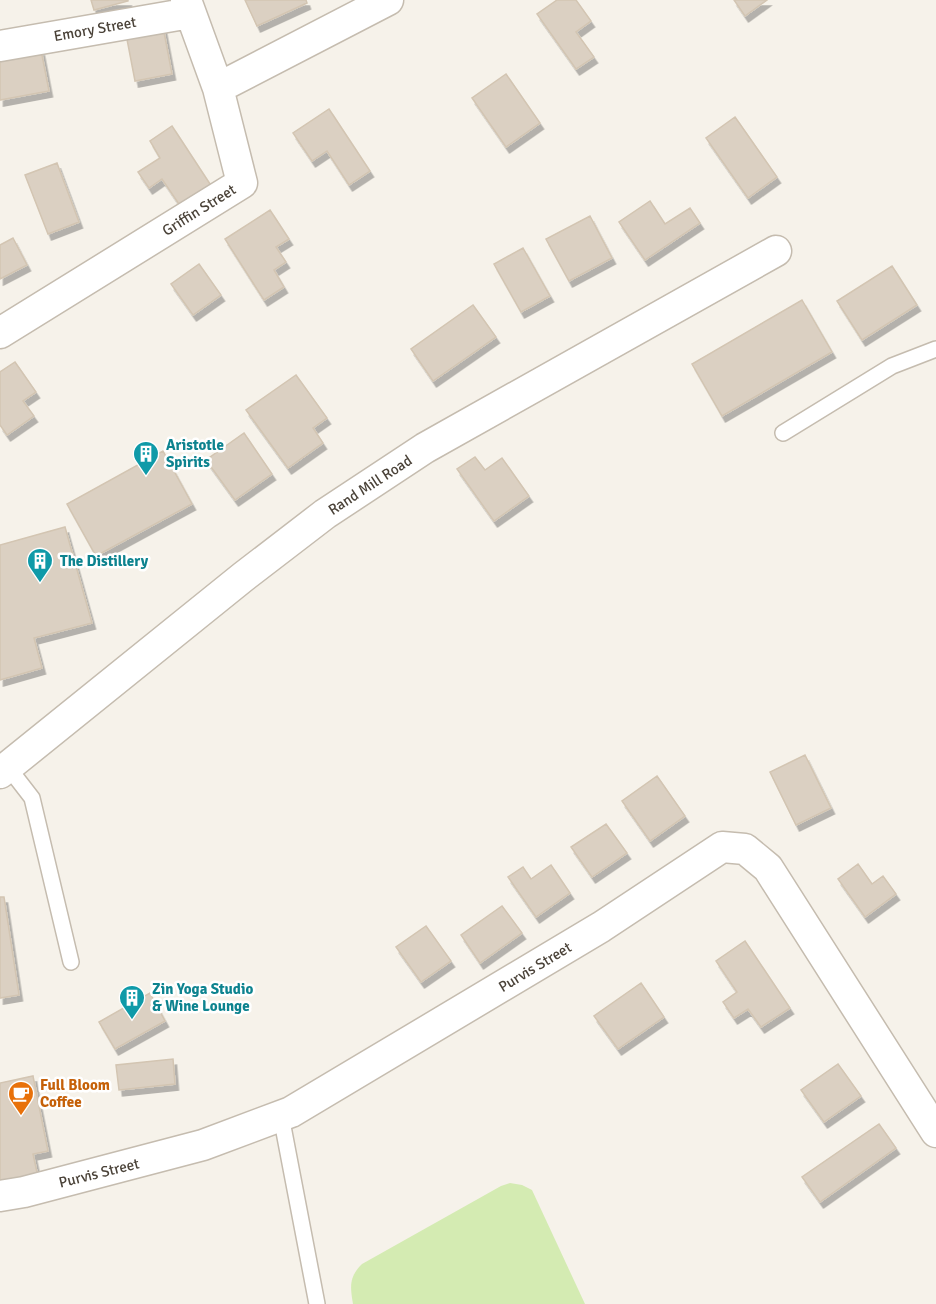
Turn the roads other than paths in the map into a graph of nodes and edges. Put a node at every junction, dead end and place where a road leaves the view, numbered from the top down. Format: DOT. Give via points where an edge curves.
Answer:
graph roads {
  1 [pos="388,0"];
  2 [pos="188,6"];
  3 [pos="0,46"];
  4 [pos="218,88"];
  5 [pos="776,251"];
  6 [pos="0,333"];
  7 [pos="936,349"];
  8 [pos="783,433"];
  9 [pos="4,770"];
  10 [pos="71,962"];
  11 [pos="281,1116"];
  12 [pos="936,1131"];
  13 [pos="0,1196"];
  14 [pos="317,1304"];
  1 -- 4 [label="street"];
  2 -- 3 [label="street, Emory Street"];
  2 -- 4 [label="street"];
  4 -- 6 [label="street, Griffin Street" via="242,183"];
  5 -- 9 [label="street, Rand Mill Road" via="426,448 325,514"];
  7 -- 8 [label="lane" via="892,366"];
  9 -- 10 [label="lane" via="32,798"];
  11 -- 12 [label="street, Purvis Street" via="601,927 722,847 745,849 768,868"];
  11 -- 13 [label="street, Purvis Street" via="183,1151"];
  11 -- 14 [label="lane"];
}
